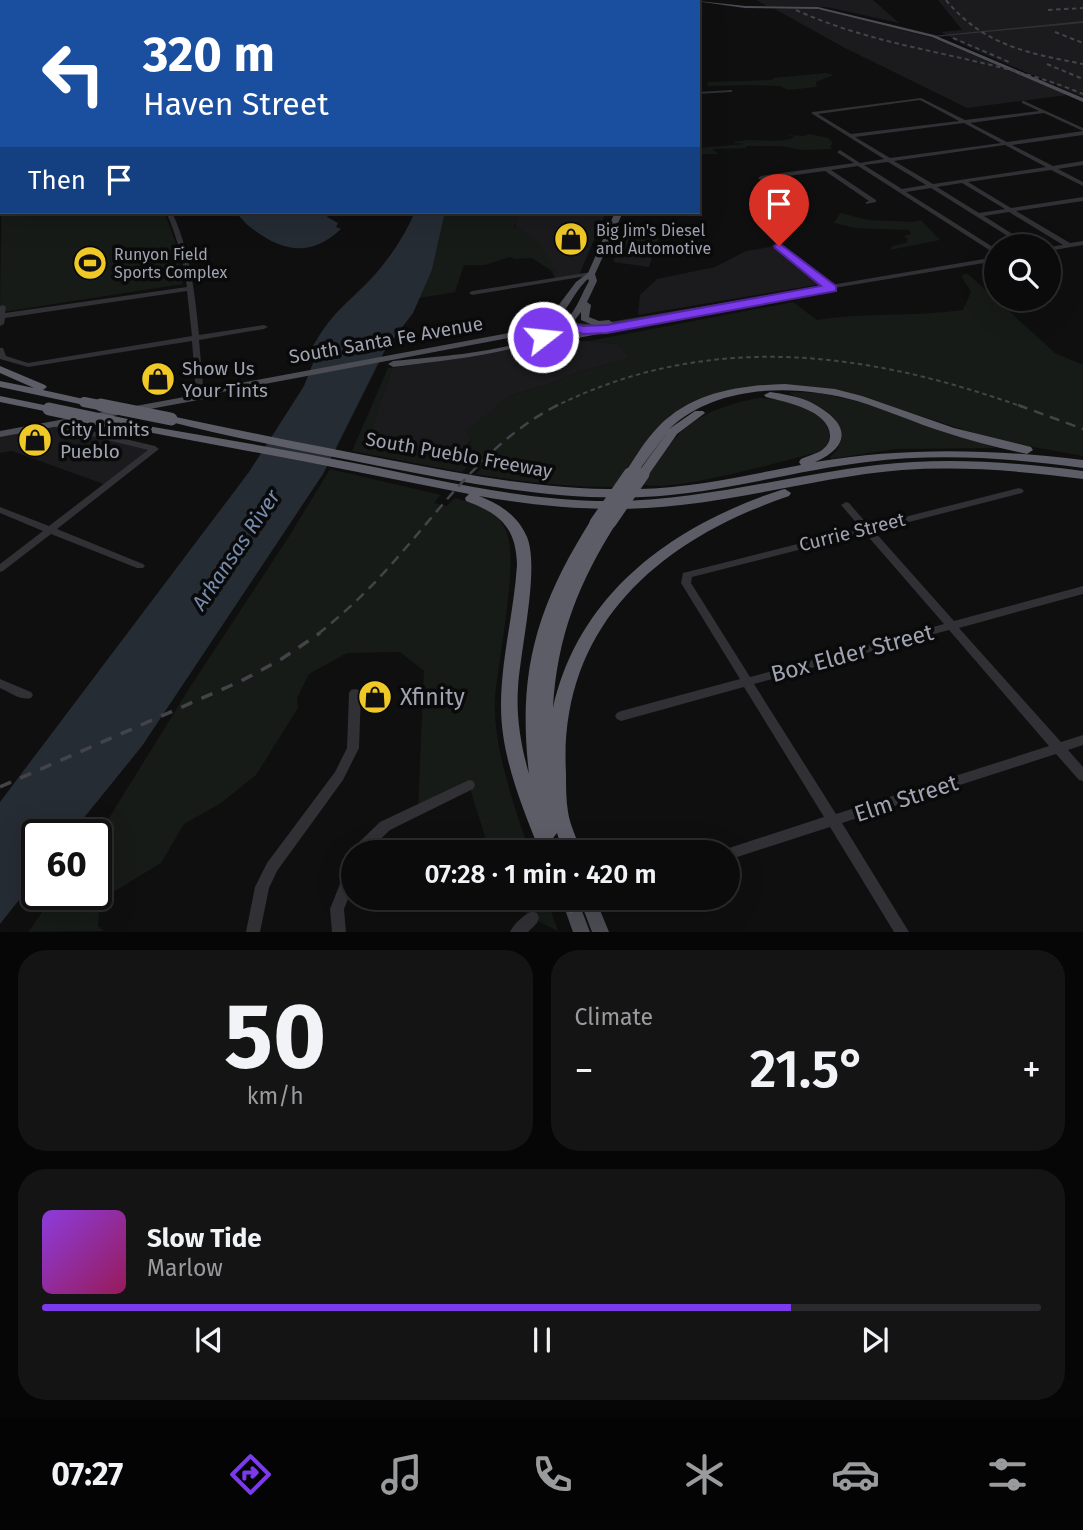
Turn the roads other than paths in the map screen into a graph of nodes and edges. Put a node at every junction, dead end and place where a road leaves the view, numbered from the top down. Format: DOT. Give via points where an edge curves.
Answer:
graph roads {
  1 [pos="700,1"];
  2 [pos="1063,19"];
  3 [pos="1083,22"];
  4 [pos="1073,23"];
  5 [pos="934,36"];
  6 [pos="730,91"];
  7 [pos="700,93"];
  8 [pos="1083,100"];
  9 [pos="1024,103"];
  10 [pos="1043,111"];
  11 [pos="964,122"];
  12 [pos="1083,132"];
  13 [pos="849,136"];
  14 [pos="1006,144"];
  15 [pos="840,152"];
  16 [pos="889,160"];
  17 [pos="1083,163"];
  18 [pos="859,164"];
  19 [pos="1053,168"];
  20 [pos="826,169"];
  21 [pos="964,182"];
  22 [pos="1083,184"];
  23 [pos="932,187"];
  24 [pos="901,191"];
  25 [pos="1083,199"];
  26 [pos="868,203"];
  27 [pos="794,206"];
  28 [pos="1011,210"];
  29 [pos="170,214"];
  30 [pos="618,214"];
  31 [pos="978,215"];
  32 [pos="1009,234"];
  33 [pos="1083,243"];
  34 [pos="984,244"];
  35 [pos="779,246"];
  36 [pos="1070,246"];
  37 [pos="1061,248"];
  38 [pos="984,261"];
  39 [pos="591,274"];
  40 [pos="577,285"];
  41 [pos="831,288"];
  42 [pos="190,289"];
  43 [pos="472,293"];
  44 [pos="582,303"];
  45 [pos="3,307"];
  46 [pos="714,307"];
  47 [pos="1,320"];
  48 [pos="549,321"];
  49 [pos="609,323"];
  50 [pos="566,325"];
  51 [pos="264,327"];
  52 [pos="621,327"];
  53 [pos="195,338"];
  54 [pos="508,347"];
  55 [pos="0,350"];
  56 [pos="393,361"];
  57 [pos="0,369"];
  58 [pos="0,384"];
  59 [pos="206,395"];
  60 [pos="67,399"];
  61 [pos="0,400"];
  62 [pos="53,424"];
  63 [pos="0,434"];
  64 [pos="238,440"];
  65 [pos="1083,461"];
  66 [pos="353,462"];
  67 [pos="900,467"];
  68 [pos="384,474"];
  69 [pos="637,474"];
  70 [pos="1083,475"];
  71 [pos="701,488"];
  72 [pos="1019,491"];
  73 [pos="846,505"];
  74 [pos="0,510"];
  75 [pos="603,522"];
  76 [pos="866,528"];
  77 [pos="50,531"];
  78 [pos="140,566"];
  79 [pos="0,569"];
  80 [pos="1083,590"];
  81 [pos="951,626"];
  82 [pos="745,682"];
  83 [pos="0,683"];
  84 [pos="355,693"];
  85 [pos="27,695"];
  86 [pos="621,716"];
  87 [pos="1083,740"];
  88 [pos="1058,748"];
  89 [pos="1083,776"];
  90 [pos="469,785"];
  91 [pos="559,814"];
  92 [pos="833,821"];
  93 [pos="370,840"];
  94 [pos="546,840"];
  95 [pos="549,840"];
  96 [pos="568,840"];
  97 [pos="740,850"];
  98 [pos="341,899"];
  99 [pos="581,910"];
  100 [pos="588,910"];
  101 [pos="532,918"];
  102 [pos="253,932"];
  103 [pos="339,932"];
  104 [pos="517,932"];
  105 [pos="582,932"];
  106 [pos="601,932"];
  107 [pos="902,932"];
  1 -- 5 [label="main road" via="751,8 825,9"];
  2 -- 4 [label="street"];
  3 -- 4 [label="street"];
  4 -- 5 [label="street"];
  5 -- 8 [label="main road"];
  6 -- 7 [label="street"];
  9 -- 10 [label="street"];
  10 -- 11 [label="street"];
  10 -- 12 [label="street"];
  11 -- 13 [label="street"];
  11 -- 13 [label="street" via="921,99 813,113"];
  11 -- 14 [label="street"];
  12 -- 14 [label="street"];
  13 -- 16 [label="street"];
  14 -- 16 [label="street"];
  14 -- 19 [label="street"];
  15 -- 18 [label="street"];
  16 -- 18 [label="street"];
  16 -- 23 [label="street"];
  17 -- 19 [label="street"];
  18 -- 20 [label="street"];
  18 -- 24 [label="street"];
  19 -- 21 [label="street"];
  19 -- 22 [label="street"];
  20 -- 26 [label="street" via="874,201"];
  20 -- 27 [label="street" via="761,178"];
  21 -- 23 [label="street"];
  21 -- 28 [label="street"];
  23 -- 24 [label="street"];
  23 -- 31 [label="street"];
  24 -- 34 [label="street"];
  25 -- 28 [label="street"];
  28 -- 31 [label="street"];
  28 -- 36 [label="street"];
  29 -- 42 [label="street"];
  30 -- 39 [label="main road"];
  31 -- 32 [label="street"];
  33 -- 36 [label="street"];
  35 -- 41 [label="street"];
  36 -- 37 [label="street"];
  38 -- 41 [label="street"];
  39 -- 40 [label="main road"];
  39 -- 43 [label="street"];
  39 -- 44 [label="main road" via="593,281"];
  40 -- 48 [label="main road"];
  40 -- 50 [label="main road"];
  41 -- 46 [label="street"];
  42 -- 47 [label="street"];
  42 -- 53 [label="street"];
  44 -- 49 [label="main road" via="587,305 586,319"];
  44 -- 50 [label="main road"];
  45 -- 47 [label="street"];
  46 -- 49 [label="street"];
  46 -- 52 [label="street"];
  48 -- 50 [label="street"];
  48 -- 56 [label="main road, South Santa Fe Avenue" via="510,335"];
  49 -- 50 [label="street"];
  50 -- 52 [label="street" via="583,330"];
  50 -- 54 [label="main road, South Santa Fe Avenue"];
  51 -- 53 [label="street"];
  52 -- 54 [label="main road"];
  53 -- 55 [label="street" via="28,365 3,357"];
  53 -- 59 [label="street"];
  54 -- 56 [label="main road, South Santa Fe Avenue"];
  56 -- 59 [label="main road, South Santa Fe Avenue"];
  57 -- 60 [label="highway"];
  58 -- 60 [label="highway, South Pueblo Freeway"];
  59 -- 62 [label="main road, South Santa Fe Avenue"];
  60 -- 64 [label="highway, South Pueblo Freeway, bridge" via="170,419"];
  61 -- 64 [label="highway, South Pueblo Freeway, bridge" via="130,426"];
  62 -- 63 [label="main road, South Santa Fe Avenue"];
  62 -- 77 [label="street" via="155,449"];
  64 -- 66 [label="highway, South Pueblo Freeway"];
  65 -- 69 [label="highway" via="978,439 848,396 769,388 720,396 678,416 657,435"];
  65 -- 71 [label="highway, South Pueblo Freeway" via="907,454"];
  66 -- 68 [label="highway, South Pueblo Freeway"];
  66 -- 71 [label="highway, South Pueblo Freeway" via="547,491 617,494"];
  67 -- 68 [label="highway, South Pueblo Freeway" via="705,500 614,505 519,499"];
  67 -- 70 [label="highway, South Pueblo Freeway" via="992,466"];
  67 -- 91 [label="highway" via="796,490 737,510 673,544 629,582 595,626 565,690 557,734"];
  68 -- 94 [label="highway" via="394,481 479,500 503,514 519,532 524,554 510,724 527,792"];
  69 -- 71 [label="highway" via="680,425 732,400 760,395 792,398 820,410 835,427 834,445 821,456"];
  69 -- 75 [label="highway, bridge"];
  72 -- 76 [label="street, Currie Street"];
  73 -- 76 [label="street"];
  74 -- 77 [label="street"];
  75 -- 91 [label="highway" via="570,588 551,652 546,731"];
  75 -- 95 [label="highway" via="574,556 556,591 535,675 533,747"];
  76 -- 81 [label="street"];
  76 -- 82 [label="street, Currie Street" via="687,575 686,583"];
  77 -- 78 [label="street"];
  77 -- 79 [label="street"];
  80 -- 81 [label="street, Box Elder Street"];
  81 -- 82 [label="street, Box Elder Street"];
  81 -- 88 [label="street"];
  82 -- 86 [label="street, Box Elder Street"];
  82 -- 92 [label="street"];
  83 -- 85 [label="street"];
  84 -- 102 [label="street" via="353,748 339,776 272,867 262,887"];
  87 -- 88 [label="street, Elm Street"];
  88 -- 89 [label="street"];
  88 -- 92 [label="street, Elm Street"];
  90 -- 93 [label="street" via="385,826"];
  91 -- 96 [label="highway"];
  92 -- 97 [label="street, Elm Street"];
  92 -- 107 [label="street"];
  98 -- 103 [label="street"];
  99 -- 105 [label="main road"];
  100 -- 106 [label="main road"];
  101 -- 104 [label="street"];
}
